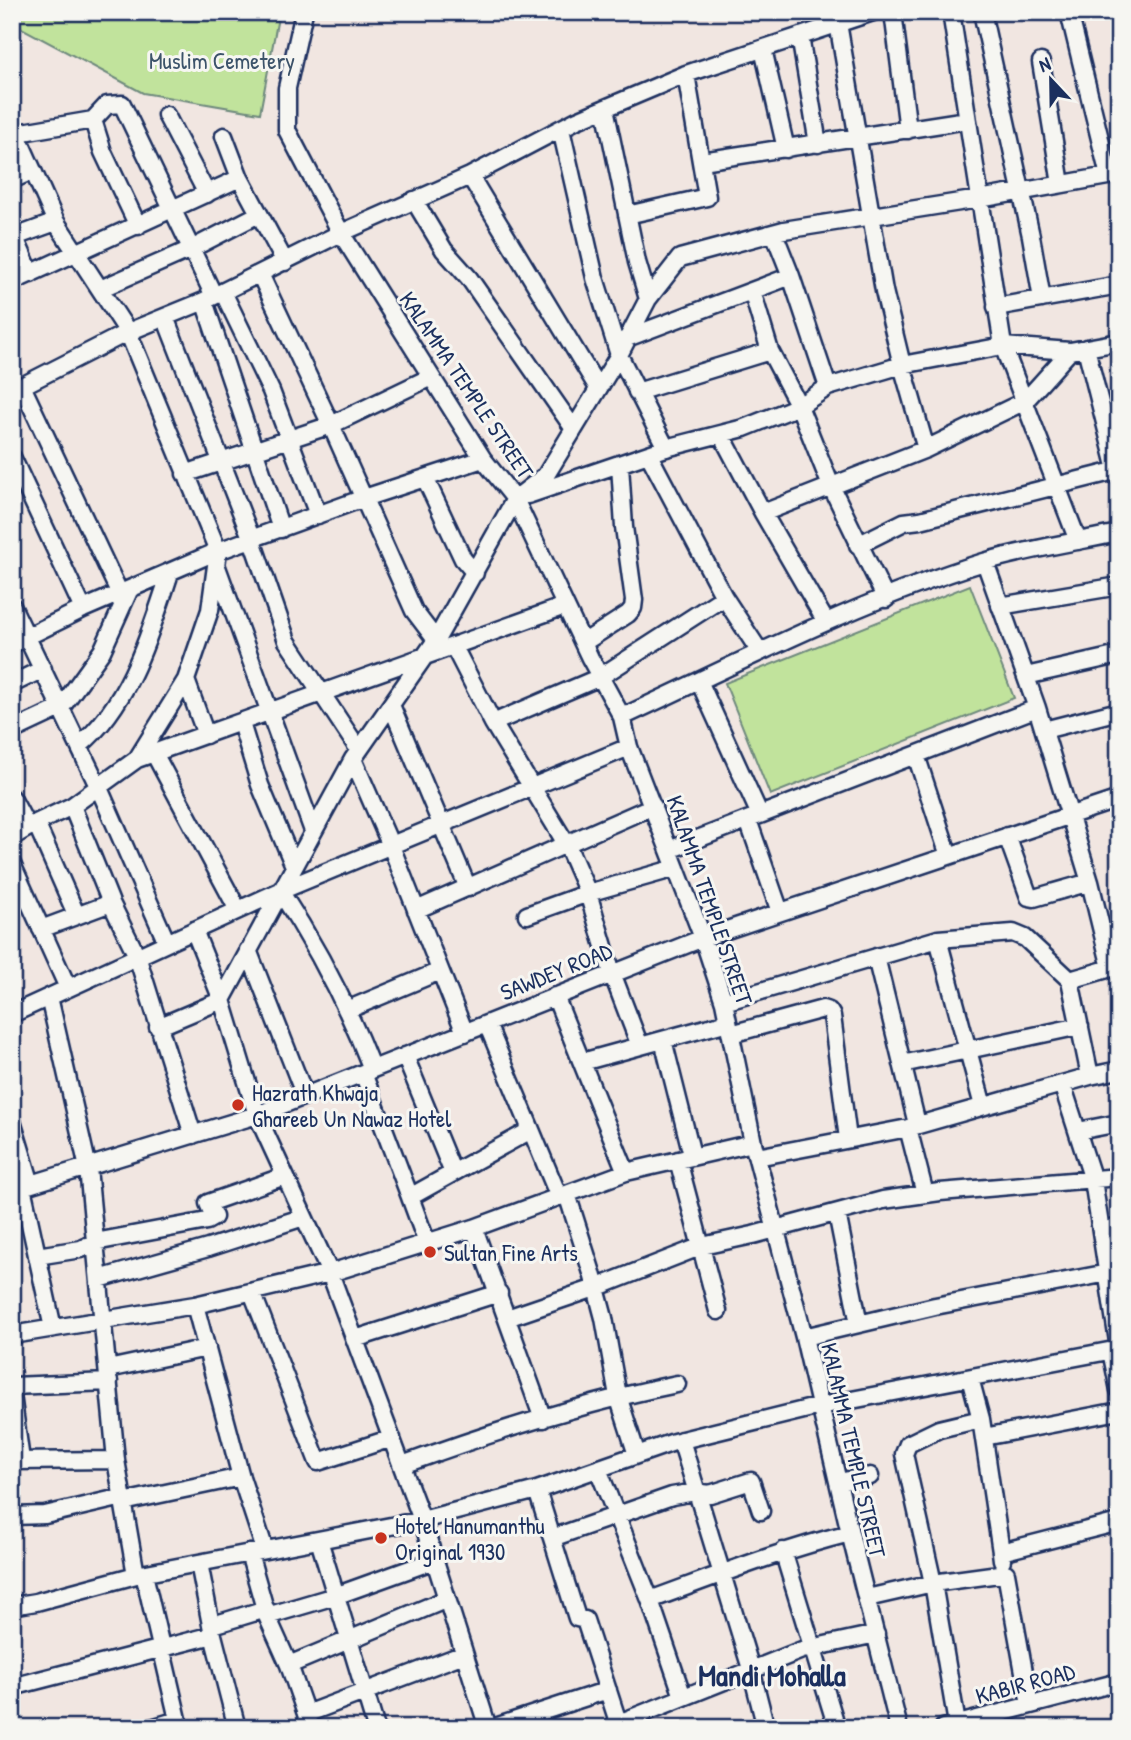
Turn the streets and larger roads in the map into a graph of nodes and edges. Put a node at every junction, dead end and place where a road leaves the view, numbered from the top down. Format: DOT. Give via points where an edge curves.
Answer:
graph roads {
  1 [pos="304,12"];
  2 [pos="873,12"];
  3 [pos="893,12"];
  4 [pos="951,12"];
  5 [pos="982,12"];
  6 [pos="1069,12"];
  7 [pos="838,23"];
  8 [pos="800,36"];
  9 [pos="763,48"];
  10 [pos="1041,62"];
  11 [pos="686,74"];
  12 [pos="606,108"];
  13 [pos="166,115"];
  14 [pos="93,120"];
  15 [pos="967,120"];
  16 [pos="14,129"];
  17 [pos="561,129"];
  18 [pos="908,130"];
  19 [pos="224,136"];
  20 [pos="859,138"];
  21 [pos="818,144"];
  22 [pos="786,149"];
  23 [pos="702,161"];
  24 [pos="32,171"];
  25 [pos="1114,175"];
  26 [pos="470,176"];
  27 [pos="240,178"];
  28 [pos="12,180"];
  29 [pos="1060,184"];
  30 [pos="1020,192"];
  31 [pos="207,194"];
  32 [pos="979,200"];
  33 [pos="414,201"];
  34 [pos="172,210"];
  35 [pos="259,214"];
  36 [pos="627,215"];
  37 [pos="870,217"];
  38 [pos="56,222"];
  39 [pos="138,226"];
  40 [pos="341,233"];
  41 [pos="774,233"];
  42 [pos="13,235"];
  43 [pos="191,249"];
  44 [pos="77,254"];
  45 [pos="285,262"];
  46 [pos="31,274"];
  47 [pos="260,274"];
  48 [pos="791,276"];
  49 [pos="12,282"];
  50 [pos="1119,285"];
  51 [pos="100,289"];
  52 [pos="752,290"];
  53 [pos="214,296"];
  54 [pos="648,299"];
  55 [pos="1042,299"];
  56 [pos="996,307"];
  57 [pos="165,317"];
  58 [pos="128,332"];
  59 [pos="627,338"];
  60 [pos="1119,342"];
  61 [pos="1003,345"];
  62 [pos="1078,350"];
  63 [pos="770,351"];
  64 [pos="619,355"];
  65 [pos="902,365"];
  66 [pos="431,377"];
  67 [pos="828,387"];
  68 [pos="598,388"];
  69 [pos="17,389"];
  70 [pos="637,392"];
  71 [pos="1025,401"];
  72 [pos="799,405"];
  73 [pos="331,425"];
  74 [pos="573,429"];
  75 [pos="721,434"];
  76 [pos="289,440"];
  77 [pos="666,449"];
  78 [pos="926,449"];
  79 [pos="256,452"];
  80 [pos="649,455"];
  81 [pos="12,457"];
  82 [pos="483,459"];
  83 [pos="221,464"];
  84 [pos="620,465"];
  85 [pos="1118,473"];
  86 [pos="185,474"];
  87 [pos="425,478"];
  88 [pos="1056,484"];
  89 [pos="831,486"];
  90 [pos="364,498"];
  91 [pos="515,499"];
  92 [pos="763,513"];
  93 [pos="318,515"];
  94 [pos="281,529"];
  95 [pos="1119,533"];
  96 [pos="252,540"];
  97 [pos="1078,541"];
  98 [pos="858,545"];
  99 [pos="217,558"];
  100 [pos="985,562"];
  101 [pos="170,573"];
  102 [pos="475,573"];
  103 [pos="1119,586"];
  104 [pos="125,593"];
  105 [pos="724,597"];
  106 [pos="886,599"];
  107 [pos="12,606"];
  108 [pos="565,606"];
  109 [pos="1000,606"];
  110 [pos="83,609"];
  111 [pos="826,622"];
  112 [pos="436,640"];
  113 [pos="19,641"];
  114 [pos="583,643"];
  115 [pos="454,647"];
  116 [pos="760,652"];
  117 [pos="1119,655"];
  118 [pos="425,658"];
  119 [pos="43,669"];
  120 [pos="1026,676"];
  121 [pos="600,677"];
  122 [pos="186,680"];
  123 [pos="699,681"];
  124 [pos="12,684"];
  125 [pos="322,694"];
  126 [pos="391,705"];
  127 [pos="61,708"];
  128 [pos="1037,708"];
  129 [pos="1119,711"];
  130 [pos="271,712"];
  131 [pos="622,717"];
  132 [pos="241,723"];
  133 [pos="493,723"];
  134 [pos="1044,730"];
  135 [pos="12,731"];
  136 [pos="206,735"];
  137 [pos="79,746"];
  138 [pos="629,747"];
  139 [pos="154,753"];
  140 [pos="356,755"];
  141 [pos="916,755"];
  142 [pos="137,760"];
  143 [pos="533,787"];
  144 [pos="99,789"];
  145 [pos="12,798"];
  146 [pos="1119,799"];
  147 [pos="72,806"];
  148 [pos="653,806"];
  149 [pos="1069,815"];
  150 [pos="754,817"];
  151 [pos="32,825"];
  152 [pos="442,825"];
  153 [pos="313,831"];
  154 [pos="1007,836"];
  155 [pos="12,837"];
  156 [pos="567,845"];
  157 [pos="391,846"];
  158 [pos="669,850"];
  159 [pos="949,856"];
  160 [pos="12,864"];
  161 [pos="294,866"];
  162 [pos="676,868"];
  163 [pos="1090,882"];
  164 [pos="468,888"];
  165 [pos="280,891"];
  166 [pos="588,893"];
  167 [pos="111,903"];
  168 [pos="238,910"];
  169 [pos="416,910"];
  170 [pos="780,912"];
  171 [pos="76,915"];
  172 [pos="527,915"];
  173 [pos="41,929"];
  174 [pos="194,930"];
  175 [pos="703,938"];
  176 [pos="938,939"];
  177 [pos="167,943"];
  178 [pos="248,950"];
  179 [pos="136,956"];
  180 [pos="876,957"];
  181 [pos="1115,967"];
  182 [pos="440,971"];
  183 [pos="612,973"];
  184 [pos="1070,980"];
  185 [pos="68,988"];
  186 [pos="555,996"];
  187 [pos="49,997"];
  188 [pos="222,1000"];
  189 [pos="724,1002"];
  190 [pos="347,1010"];
  191 [pos="12,1014"];
  192 [pos="487,1024"];
  193 [pos="1080,1026"];
  194 [pos="159,1027"];
  195 [pos="729,1028"];
  196 [pos="464,1033"];
  197 [pos="663,1040"];
  198 [pos="640,1046"];
  199 [pos="966,1050"];
  200 [pos="405,1056"];
  201 [pos="582,1062"];
  202 [pos="902,1064"];
  203 [pos="1119,1070"];
  204 [pos="368,1071"];
  205 [pos="1090,1076"];
  206 [pos="1062,1084"];
  207 [pos="305,1096"];
  208 [pos="983,1106"];
  209 [pos="257,1115"];
  210 [pos="12,1121"];
  211 [pos="1119,1123"];
  212 [pos="913,1126"];
  213 [pos="531,1129"];
  214 [pos="1077,1131"];
  215 [pos="193,1135"];
  216 [pos="848,1139"];
  217 [pos="755,1150"];
  218 [pos="685,1158"];
  219 [pos="88,1168"];
  220 [pos="625,1172"];
  221 [pos="453,1173"];
  222 [pos="285,1176"];
  223 [pos="1119,1177"];
  224 [pos="1093,1180"];
  225 [pos="22,1187"];
  226 [pos="925,1194"];
  227 [pos="563,1196"];
  228 [pos="410,1197"];
  229 [pos="837,1213"];
  230 [pos="304,1217"];
  231 [pos="474,1228"];
  232 [pos="775,1228"];
  233 [pos="1119,1228"];
  234 [pos="1101,1230"];
  235 [pos="96,1242"];
  236 [pos="427,1243"];
  237 [pos="702,1246"];
  238 [pos="37,1256"];
  239 [pos="330,1273"];
  240 [pos="1108,1273"];
  241 [pos="99,1279"];
  242 [pos="595,1288"];
  243 [pos="252,1293"];
  244 [pos="499,1293"];
  245 [pos="195,1306"];
  246 [pos="718,1311"];
  247 [pos="507,1318"];
  248 [pos="103,1320"];
  249 [pos="859,1324"];
  250 [pos="53,1328"];
  251 [pos="12,1335"];
  252 [pos="804,1337"];
  253 [pos="355,1339"];
  254 [pos="207,1348"];
  255 [pos="1116,1349"];
  256 [pos="109,1376"];
  257 [pos="970,1378"];
  258 [pos="677,1384"];
  259 [pos="12,1386"];
  260 [pos="1119,1389"];
  261 [pos="12,1395"];
  262 [pos="618,1396"];
  263 [pos="820,1406"];
  264 [pos="1119,1411"];
  265 [pos="543,1419"];
  266 [pos="981,1419"];
  267 [pos="984,1437"];
  268 [pos="392,1438"];
  269 [pos="681,1440"];
  270 [pos="637,1455"];
  271 [pos="17,1460"];
  272 [pos="116,1460"];
  273 [pos="402,1465"];
  274 [pos="598,1469"];
  275 [pos="870,1476"];
  276 [pos="241,1477"];
  277 [pos="838,1482"];
  278 [pos="537,1490"];
  279 [pos="695,1492"];
  280 [pos="123,1500"];
  281 [pos="761,1511"];
  282 [pos="617,1515"];
  283 [pos="12,1516"];
  284 [pos="422,1520"];
  285 [pos="1119,1522"];
  286 [pos="850,1533"];
  287 [pos="552,1538"];
  288 [pos="319,1540"];
  289 [pos="783,1551"];
  290 [pos="257,1552"];
  291 [pos="1000,1552"];
  292 [pos="435,1560"];
  293 [pos="199,1563"];
  294 [pos="722,1573"];
  295 [pos="1006,1573"];
  296 [pos="140,1575"];
  297 [pos="933,1583"];
  298 [pos="335,1596"];
  299 [pos="867,1598"];
  300 [pos="447,1599"];
  301 [pos="650,1600"];
  302 [pos="12,1606"];
  303 [pos="267,1613"];
  304 [pos="213,1630"];
  305 [pos="876,1634"];
  306 [pos="350,1641"];
  307 [pos="814,1648"];
  308 [pos="163,1649"];
  309 [pos="464,1654"];
  310 [pos="289,1665"];
  311 [pos="751,1669"];
  312 [pos="1119,1682"];
  313 [pos="12,1687"];
  314 [pos="366,1690"];
  315 [pos="608,1690"];
  316 [pos="683,1697"];
  317 [pos="1030,1705"];
  318 [pos="308,1721"];
  319 [pos="179,1724"];
  320 [pos="619,1726"];
  321 [pos="950,1726"];
  322 [pos="152,1728"];
  323 [pos="237,1728"];
  324 [pos="376,1728"];
  325 [pos="490,1728"];
  326 [pos="766,1728"];
  327 [pos="837,1728"];
  328 [pos="899,1728"];
  1 -- 40 [label="street, KALAMMA TEMPLE STREET" via="288,88 287,130"];
  2 -- 7 [label="street"];
  3 -- 18 [label="street"];
  4 -- 15 [label="street"];
  5 -- 30 [label="street"];
  6 -- 25 [label="street"];
  7 -- 8 [label="street"];
  7 -- 20 [label="street"];
  8 -- 9 [label="street"];
  8 -- 21 [label="street"];
  9 -- 11 [label="street"];
  9 -- 22 [label="street"];
  10 -- 29 [label="street"];
  11 -- 12 [label="street"];
  11 -- 23 [label="street"];
  12 -- 17 [label="street"];
  12 -- 36 [label="street"];
  13 -- 31 [label="street"];
  14 -- 16 [label="street"];
  14 -- 34 [label="street" via="107,106 122,104"];
  14 -- 39 [label="street"];
  15 -- 18 [label="street"];
  15 -- 32 [label="street"];
  16 -- 24 [label="street"];
  17 -- 26 [label="street"];
  17 -- 64 [label="street" via="594,278"];
  18 -- 20 [label="street"];
  19 -- 27 [label="street"];
  20 -- 21 [label="street"];
  20 -- 37 [label="street"];
  21 -- 22 [label="street"];
  22 -- 23 [label="street"];
  23 -- 36 [label="street" via="707,197"];
  24 -- 28 [label="street"];
  24 -- 38 [label="street"];
  25 -- 29 [label="street"];
  26 -- 33 [label="street"];
  26 -- 68 [label="street"];
  27 -- 31 [label="street"];
  27 -- 35 [label="street"];
  29 -- 30 [label="street"];
  30 -- 32 [label="street"];
  30 -- 55 [label="street"];
  31 -- 34 [label="street"];
  32 -- 37 [label="street"];
  32 -- 56 [label="street"];
  33 -- 40 [label="street"];
  33 -- 74 [label="street"];
  34 -- 39 [label="street"];
  34 -- 43 [label="street"];
  35 -- 43 [label="street"];
  35 -- 45 [label="street"];
  36 -- 54 [label="street"];
  37 -- 41 [label="street"];
  37 -- 65 [label="street"];
  38 -- 42 [label="street"];
  38 -- 44 [label="street"];
  39 -- 44 [label="street"];
  40 -- 45 [label="street"];
  40 -- 66 [label="street, KALAMMA TEMPLE STREET"];
  41 -- 48 [label="street"];
  41 -- 54 [label="street" via="680,258"];
  42 -- 46 [label="street"];
  43 -- 51 [label="street"];
  43 -- 53 [label="street"];
  44 -- 46 [label="street"];
  44 -- 51 [label="street"];
  45 -- 47 [label="street"];
  46 -- 49 [label="street"];
  47 -- 53 [label="street"];
  47 -- 73 [label="street"];
  48 -- 52 [label="street"];
  48 -- 67 [label="street"];
  50 -- 55 [label="street"];
  51 -- 58 [label="street"];
  52 -- 59 [label="street"];
  52 -- 63 [label="street"];
  53 -- 57 [label="street"];
  53 -- 76 [label="street" via="271,391"];
  53 -- 79 [label="street"];
  54 -- 59 [label="street"];
  55 -- 56 [label="street"];
  56 -- 61 [label="street"];
  57 -- 58 [label="street"];
  57 -- 83 [label="street"];
  58 -- 69 [label="street"];
  58 -- 86 [label="street"];
  59 -- 64 [label="street"];
  60 -- 62 [label="street"];
  61 -- 62 [label="street"];
  61 -- 65 [label="street"];
  61 -- 71 [label="street"];
  62 -- 71 [label="street"];
  62 -- 85 [label="street"];
  63 -- 70 [label="street"];
  63 -- 72 [label="street"];
  64 -- 68 [label="street"];
  64 -- 70 [label="street"];
  65 -- 67 [label="street"];
  65 -- 78 [label="street"];
  66 -- 73 [label="street"];
  66 -- 82 [label="street, KALAMMA TEMPLE STREET"];
  67 -- 72 [label="street"];
  68 -- 74 [label="street"];
  69 -- 104 [label="street"];
  70 -- 77 [label="street"];
  71 -- 78 [label="street"];
  71 -- 88 [label="street"];
  72 -- 75 [label="street"];
  72 -- 89 [label="street"];
  73 -- 76 [label="street"];
  73 -- 90 [label="street"];
  74 -- 91 [label="street" via="546,475"];
  75 -- 77 [label="street"];
  75 -- 92 [label="street"];
  76 -- 79 [label="street"];
  76 -- 93 [label="street"];
  77 -- 80 [label="street"];
  78 -- 89 [label="street"];
  79 -- 83 [label="street"];
  79 -- 94 [label="street"];
  80 -- 84 [label="street"];
  80 -- 105 [label="street"];
  81 -- 110 [label="street"];
  82 -- 87 [label="street"];
  82 -- 91 [label="street, KALAMMA TEMPLE STREET"];
  83 -- 86 [label="street"];
  83 -- 96 [label="street"];
  84 -- 91 [label="street"];
  84 -- 114 [label="street" via="633,608"];
  85 -- 88 [label="street"];
  86 -- 99 [label="street"];
  87 -- 90 [label="street"];
  87 -- 102 [label="street" via="463,559"];
  88 -- 97 [label="street"];
  88 -- 98 [label="street" via="904,522"];
  89 -- 92 [label="street"];
  89 -- 98 [label="street"];
  90 -- 93 [label="street"];
  90 -- 112 [label="street" via="414,611"];
  91 -- 102 [label="street"];
  91 -- 108 [label="street, KALAMMA TEMPLE STREET"];
  92 -- 111 [label="street"];
  93 -- 94 [label="street"];
  94 -- 96 [label="street"];
  95 -- 97 [label="street"];
  96 -- 99 [label="street"];
  96 -- 125 [label="street" via="287,641"];
  97 -- 100 [label="street"];
  98 -- 106 [label="street"];
  99 -- 101 [label="street"];
  99 -- 122 [label="street" via="211,610"];
  99 -- 130 [label="street"];
  100 -- 106 [label="street"];
  100 -- 109 [label="street"];
  101 -- 104 [label="street"];
  101 -- 137 [label="street" via="124,689 96,732"];
  102 -- 112 [label="street"];
  103 -- 109 [label="street"];
  104 -- 110 [label="street"];
  104 -- 127 [label="street" via="102,651"];
  105 -- 116 [label="street"];
  105 -- 121 [label="street"];
  106 -- 111 [label="street"];
  107 -- 113 [label="street"];
  108 -- 114 [label="street, KALAMMA TEMPLE STREET"];
  108 -- 115 [label="street"];
  109 -- 120 [label="street"];
  110 -- 113 [label="street"];
  111 -- 116 [label="street"];
  112 -- 118 [label="street"];
  113 -- 119 [label="street"];
  114 -- 121 [label="street, KALAMMA TEMPLE STREET"];
  115 -- 118 [label="street"];
  115 -- 133 [label="street"];
  116 -- 123 [label="street"];
  117 -- 120 [label="street"];
  118 -- 125 [label="street"];
  118 -- 126 [label="street"];
  119 -- 124 [label="street"];
  119 -- 127 [label="street"];
  120 -- 128 [label="street"];
  121 -- 131 [label="street, KALAMMA TEMPLE STREET"];
  121 -- 133 [label="street"];
  122 -- 136 [label="street"];
  122 -- 142 [label="street"];
  123 -- 131 [label="street"];
  123 -- 150 [label="street"];
  125 -- 130 [label="street"];
  125 -- 140 [label="street"];
  126 -- 140 [label="street"];
  126 -- 152 [label="street"];
  127 -- 135 [label="street"];
  127 -- 137 [label="street"];
  128 -- 134 [label="street"];
  128 -- 141 [label="street"];
  129 -- 134 [label="street"];
  130 -- 132 [label="street"];
  130 -- 153 [label="street"];
  131 -- 138 [label="street, KALAMMA TEMPLE STREET"];
  132 -- 136 [label="street"];
  132 -- 161 [label="street" via="260,785"];
  133 -- 143 [label="street"];
  134 -- 149 [label="street"];
  136 -- 139 [label="street"];
  137 -- 144 [label="street"];
  138 -- 143 [label="street"];
  138 -- 148 [label="street, KALAMMA TEMPLE STREET"];
  139 -- 142 [label="street"];
  139 -- 168 [label="street"];
  140 -- 153 [label="street"];
  140 -- 157 [label="street"];
  141 -- 150 [label="street"];
  141 -- 159 [label="street"];
  142 -- 144 [label="street"];
  143 -- 152 [label="street"];
  143 -- 156 [label="street"];
  144 -- 147 [label="street"];
  144 -- 177 [label="street"];
  145 -- 151 [label="street"];
  146 -- 149 [label="street, SAWDEY ROAD"];
  147 -- 151 [label="street"];
  147 -- 167 [label="street"];
  148 -- 156 [label="street"];
  148 -- 158 [label="street, KALAMMA TEMPLE STREET"];
  149 -- 154 [label="street, SAWDEY ROAD"];
  149 -- 163 [label="street"];
  150 -- 158 [label="street"];
  150 -- 170 [label="street"];
  151 -- 155 [label="street"];
  151 -- 171 [label="street"];
  152 -- 157 [label="street"];
  152 -- 164 [label="street"];
  153 -- 161 [label="street"];
  154 -- 159 [label="street, SAWDEY ROAD"];
  154 -- 163 [label="street" via="1030,897"];
  156 -- 164 [label="street"];
  156 -- 166 [label="street"];
  157 -- 165 [label="street"];
  157 -- 169 [label="street"];
  158 -- 162 [label="street, KALAMMA TEMPLE STREET"];
  159 -- 170 [label="street, SAWDEY ROAD"];
  160 -- 173 [label="street"];
  161 -- 165 [label="street"];
  162 -- 166 [label="street"];
  162 -- 175 [label="street, KALAMMA TEMPLE STREET"];
  163 -- 181 [label="street"];
  164 -- 169 [label="street"];
  165 -- 168 [label="street"];
  165 -- 178 [label="street"];
  165 -- 190 [label="street"];
  166 -- 172 [label="street"];
  166 -- 183 [label="street"];
  167 -- 171 [label="street"];
  167 -- 179 [label="street"];
  168 -- 174 [label="street"];
  169 -- 182 [label="street"];
  170 -- 175 [label="street, SAWDEY ROAD"];
  171 -- 173 [label="street"];
  173 -- 185 [label="street"];
  174 -- 177 [label="street"];
  174 -- 188 [label="street"];
  175 -- 183 [label="street, SAWDEY ROAD"];
  175 -- 189 [label="street, KALAMMA TEMPLE STREET"];
  176 -- 180 [label="street"];
  176 -- 184 [label="street" via="1013,933"];
  176 -- 199 [label="street"];
  177 -- 179 [label="street"];
  178 -- 188 [label="street"];
  178 -- 207 [label="street"];
  179 -- 185 [label="street"];
  179 -- 194 [label="street"];
  180 -- 189 [label="street"];
  180 -- 202 [label="street"];
  181 -- 184 [label="street"];
  182 -- 190 [label="street"];
  182 -- 196 [label="street"];
  183 -- 186 [label="street, SAWDEY ROAD"];
  183 -- 198 [label="street"];
  184 -- 193 [label="street"];
  185 -- 187 [label="street"];
  186 -- 192 [label="street, SAWDEY ROAD"];
  186 -- 201 [label="street"];
  187 -- 191 [label="street"];
  187 -- 219 [label="street"];
  188 -- 194 [label="street"];
  188 -- 209 [label="street"];
  189 -- 195 [label="street, KALAMMA TEMPLE STREET"];
  190 -- 204 [label="street"];
  192 -- 196 [label="street, SAWDEY ROAD"];
  192 -- 213 [label="street"];
  193 -- 199 [label="street"];
  193 -- 205 [label="street"];
  194 -- 215 [label="street"];
  195 -- 197 [label="street"];
  195 -- 216 [label="street" via="829,1011"];
  195 -- 217 [label="street, KALAMMA TEMPLE STREET"];
  196 -- 200 [label="street, SAWDEY ROAD"];
  197 -- 198 [label="street"];
  197 -- 218 [label="street"];
  198 -- 201 [label="street"];
  199 -- 202 [label="street"];
  199 -- 208 [label="street"];
  200 -- 204 [label="street, SAWDEY ROAD"];
  200 -- 221 [label="street"];
  201 -- 220 [label="street"];
  202 -- 212 [label="street"];
  203 -- 205 [label="street"];
  204 -- 207 [label="street, SAWDEY ROAD"];
  204 -- 228 [label="street"];
  205 -- 206 [label="street"];
  206 -- 208 [label="street"];
  206 -- 214 [label="street"];
  207 -- 209 [label="street, SAWDEY ROAD"];
  208 -- 212 [label="street"];
  209 -- 215 [label="street, SAWDEY ROAD"];
  209 -- 222 [label="street"];
  210 -- 225 [label="street"];
  211 -- 214 [label="street"];
  212 -- 216 [label="street"];
  212 -- 226 [label="street"];
  213 -- 221 [label="street"];
  213 -- 227 [label="street"];
  214 -- 224 [label="street"];
  215 -- 219 [label="street, SAWDEY ROAD"];
  216 -- 217 [label="street"];
  217 -- 218 [label="street"];
  217 -- 232 [label="street, KALAMMA TEMPLE STREET"];
  218 -- 220 [label="street"];
  218 -- 237 [label="street"];
  219 -- 225 [label="street, SAWDEY ROAD"];
  219 -- 235 [label="street"];
  220 -- 227 [label="street"];
  221 -- 228 [label="street"];
  222 -- 230 [label="street"];
  222 -- 235 [label="street" via="208,1203 214,1217 207,1221"];
  223 -- 224 [label="street"];
  224 -- 226 [label="street"];
  224 -- 234 [label="street"];
  225 -- 238 [label="street"];
  226 -- 229 [label="street"];
  227 -- 231 [label="street"];
  227 -- 242 [label="street" via="583,1238"];
  228 -- 236 [label="street"];
  229 -- 232 [label="street"];
  229 -- 249 [label="street"];
  230 -- 239 [label="street"];
  230 -- 241 [label="street"];
  231 -- 236 [label="street"];
  231 -- 244 [label="street"];
  232 -- 237 [label="street"];
  232 -- 252 [label="street, KALAMMA TEMPLE STREET"];
  233 -- 234 [label="street"];
  234 -- 240 [label="street"];
  235 -- 238 [label="street"];
  235 -- 241 [label="street"];
  236 -- 239 [label="street"];
  237 -- 242 [label="street"];
  237 -- 246 [label="street"];
  238 -- 250 [label="street"];
  239 -- 243 [label="street"];
  239 -- 253 [label="street"];
  240 -- 249 [label="street"];
  240 -- 255 [label="street"];
  241 -- 248 [label="street"];
  242 -- 247 [label="street"];
  242 -- 262 [label="street"];
  243 -- 245 [label="street"];
  243 -- 268 [label="street" via="318,1462"];
  244 -- 247 [label="street"];
  244 -- 253 [label="street"];
  245 -- 248 [label="street"];
  245 -- 254 [label="street"];
  247 -- 265 [label="street"];
  248 -- 250 [label="street"];
  248 -- 256 [label="street"];
  249 -- 252 [label="street"];
  250 -- 251 [label="street"];
  252 -- 263 [label="street, KALAMMA TEMPLE STREET"];
  253 -- 268 [label="street"];
  254 -- 256 [label="street"];
  254 -- 276 [label="street"];
  255 -- 257 [label="street"];
  255 -- 260 [label="street"];
  256 -- 259 [label="street"];
  256 -- 272 [label="street"];
  257 -- 263 [label="street"];
  257 -- 266 [label="street"];
  258 -- 262 [label="street"];
  261 -- 271 [label="street"];
  262 -- 265 [label="street"];
  262 -- 270 [label="street"];
  263 -- 269 [label="street"];
  263 -- 277 [label="street, KALAMMA TEMPLE STREET"];
  264 -- 267 [label="street"];
  265 -- 273 [label="street"];
  266 -- 267 [label="street"];
  266 -- 297 [label="street" via="939,1429 908,1444 905,1450"];
  267 -- 291 [label="street"];
  268 -- 273 [label="street"];
  269 -- 270 [label="street"];
  269 -- 279 [label="street"];
  270 -- 274 [label="street"];
  271 -- 272 [label="street"];
  272 -- 280 [label="street"];
  273 -- 284 [label="street"];
  274 -- 278 [label="street"];
  274 -- 282 [label="street"];
  275 -- 277 [label="street"];
  276 -- 280 [label="street"];
  276 -- 290 [label="street"];
  277 -- 286 [label="street, KALAMMA TEMPLE STREET"];
  278 -- 284 [label="street"];
  278 -- 287 [label="street"];
  279 -- 281 [label="street" via="710,1494 751,1481"];
  279 -- 282 [label="street"];
  279 -- 294 [label="street"];
  280 -- 283 [label="street" via="45,1515"];
  280 -- 296 [label="street"];
  282 -- 287 [label="street"];
  282 -- 301 [label="street"];
  284 -- 288 [label="street"];
  284 -- 292 [label="street"];
  285 -- 291 [label="street"];
  286 -- 289 [label="street"];
  286 -- 299 [label="street, KALAMMA TEMPLE STREET"];
  287 -- 315 [label="street"];
  288 -- 290 [label="street"];
  288 -- 298 [label="street"];
  289 -- 294 [label="street"];
  289 -- 307 [label="street"];
  290 -- 293 [label="street"];
  290 -- 303 [label="street"];
  291 -- 295 [label="street"];
  292 -- 298 [label="street"];
  292 -- 300 [label="street"];
  293 -- 296 [label="street"];
  293 -- 304 [label="street"];
  294 -- 301 [label="street"];
  294 -- 311 [label="street"];
  295 -- 297 [label="street"];
  295 -- 317 [label="street"];
  296 -- 302 [label="street"];
  296 -- 308 [label="street"];
  297 -- 299 [label="street"];
  297 -- 321 [label="street"];
  298 -- 303 [label="street"];
  298 -- 306 [label="street"];
  299 -- 305 [label="street, KALAMMA TEMPLE STREET"];
  300 -- 306 [label="street"];
  300 -- 309 [label="street"];
  301 -- 316 [label="street"];
  303 -- 304 [label="street"];
  303 -- 310 [label="street"];
  304 -- 308 [label="street"];
  304 -- 323 [label="street"];
  305 -- 307 [label="street"];
  305 -- 328 [label="street, KALAMMA TEMPLE STREET"];
  306 -- 310 [label="street"];
  306 -- 314 [label="street"];
  307 -- 311 [label="street"];
  307 -- 327 [label="street"];
  308 -- 313 [label="street"];
  308 -- 319 [label="street"];
  309 -- 314 [label="street"];
  309 -- 325 [label="street"];
  310 -- 318 [label="street"];
  311 -- 316 [label="street"];
  311 -- 326 [label="street"];
  312 -- 317 [label="street, KABIR ROAD"];
  314 -- 318 [label="street"];
  314 -- 324 [label="street"];
  315 -- 320 [label="street"];
  315 -- 325 [label="street"];
  316 -- 320 [label="street"];
  317 -- 321 [label="street, KABIR ROAD"];
  319 -- 322 [label="street"];
}
